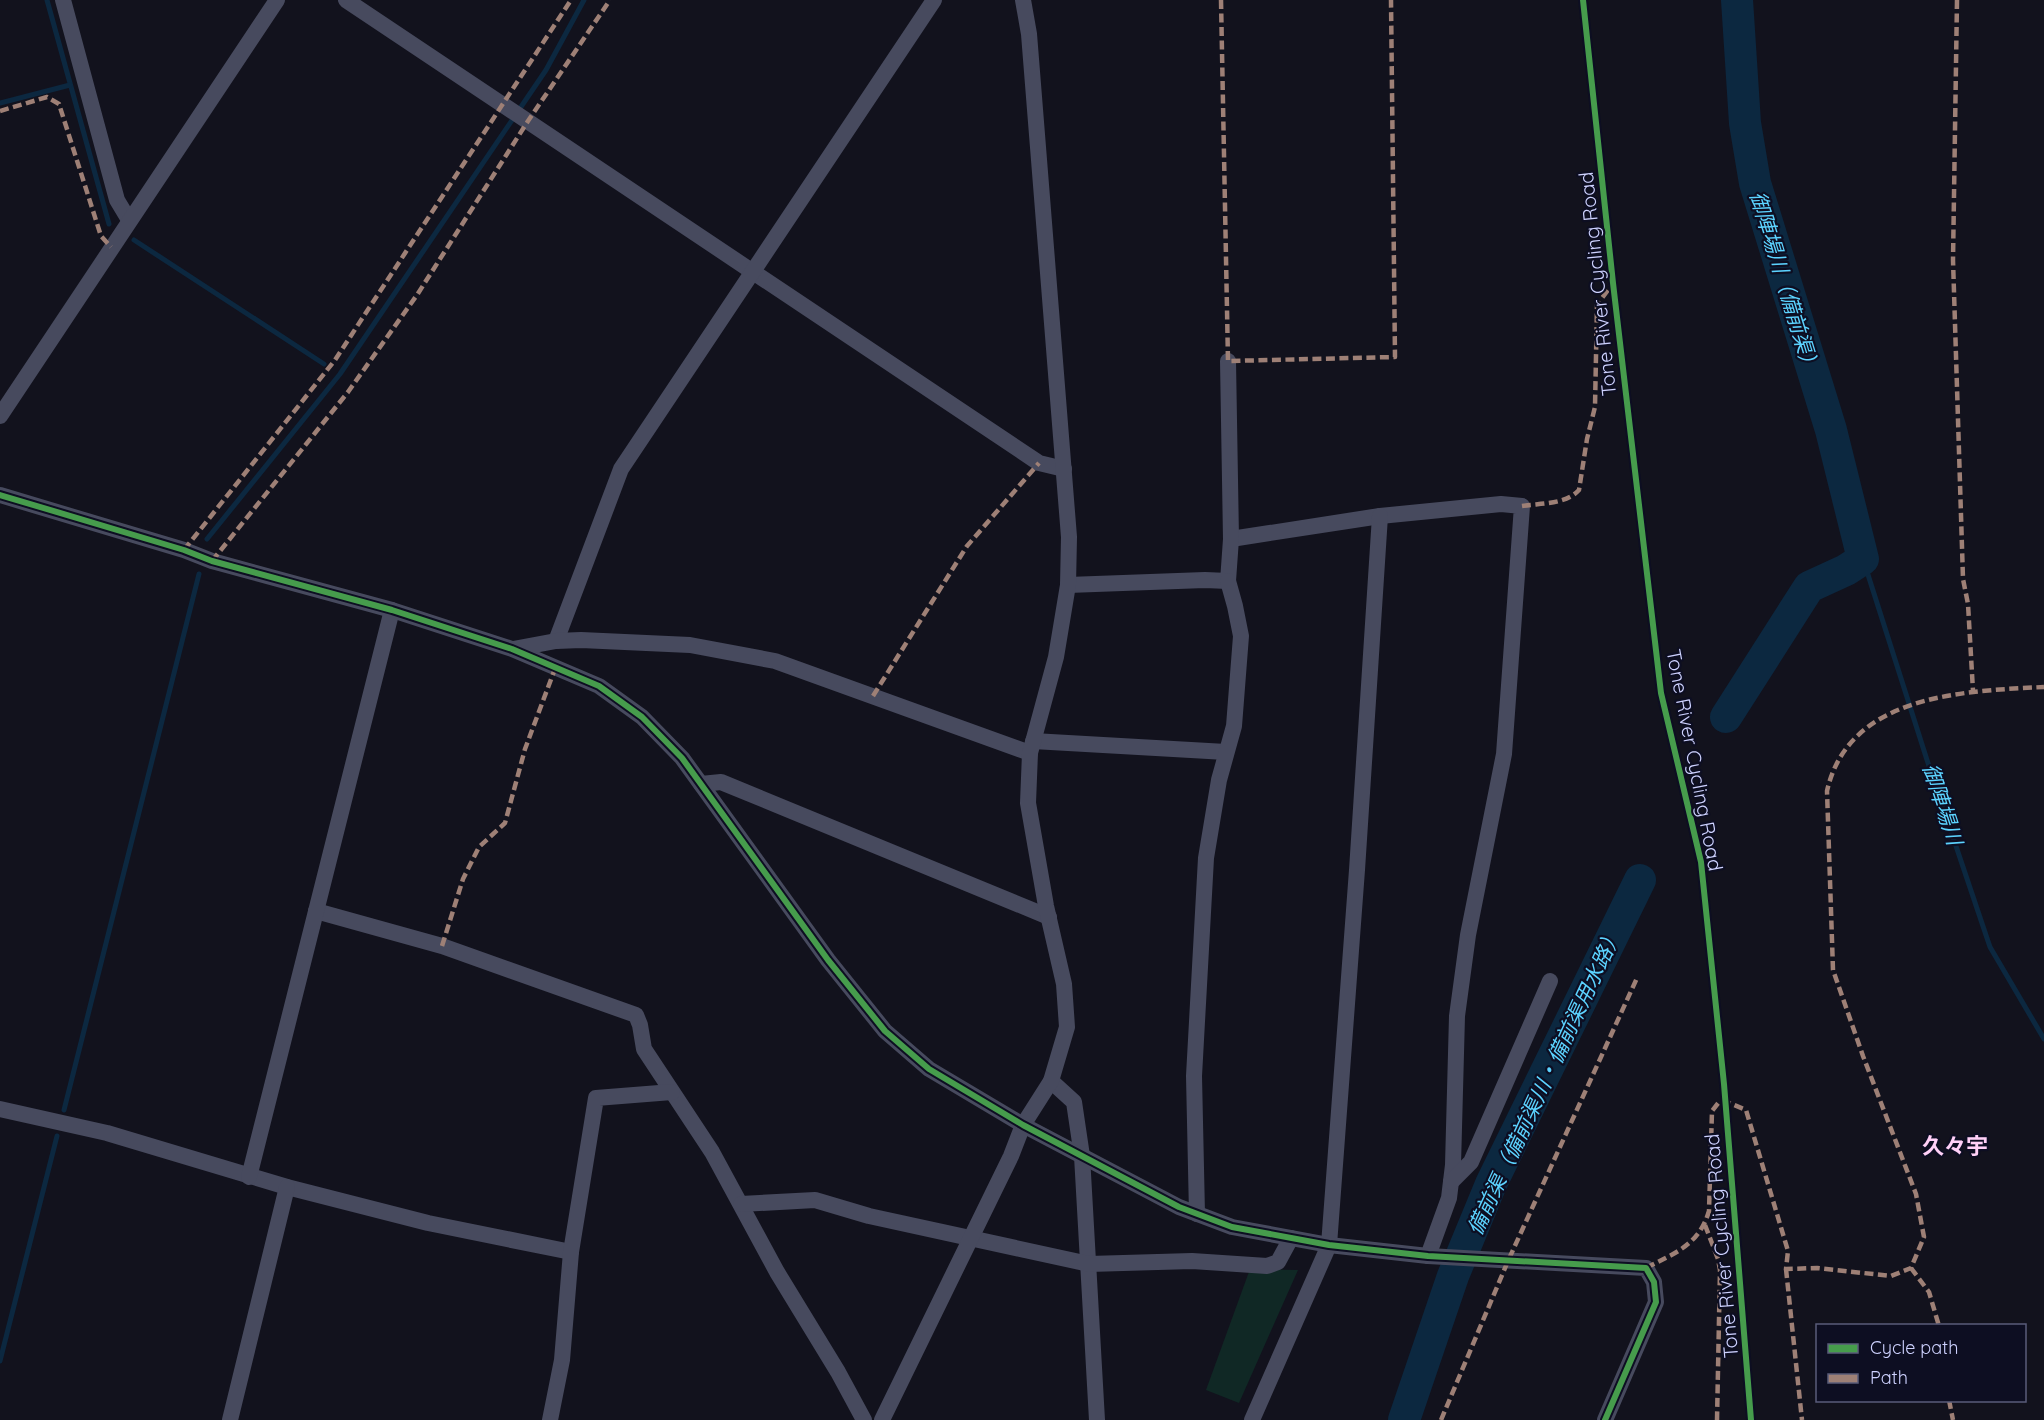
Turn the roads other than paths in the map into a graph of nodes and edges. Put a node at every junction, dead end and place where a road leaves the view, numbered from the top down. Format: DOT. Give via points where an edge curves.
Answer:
graph roads {
  1 [pos="63,0"];
  2 [pos="277,0"];
  3 [pos="346,0"];
  4 [pos="934,0"];
  5 [pos="1023,0"];
  6 [pos="129,220"];
  7 [pos="753,272"];
  8 [pos="1228,361"];
  9 [pos="0,416"];
  10 [pos="1065,469"];
  11 [pos="0,495"];
  12 [pos="1380,516"];
  13 [pos="1231,539"];
  14 [pos="1228,581"];
  15 [pos="1068,585"];
  16 [pos="392,610"];
  17 [pos="556,641"];
  18 [pos="512,649"];
  19 [pos="1031,747"];
  20 [pos="1226,752"];
  21 [pos="701,784"];
  22 [pos="316,911"];
  23 [pos="1049,917"];
  24 [pos="1550,981"];
  25 [pos="1051,1081"];
  26 [pos="672,1092"];
  27 [pos="0,1109"];
  28 [pos="1023,1125"];
  29 [pos="1082,1155"];
  30 [pos="249,1177"];
  31 [pos="1451,1182"];
  32 [pos="287,1187"];
  33 [pos="741,1204"];
  34 [pos="1197,1214"];
  35 [pos="971,1238"];
  36 [pos="1291,1238"];
  37 [pos="1329,1245"];
  38 [pos="571,1252"];
  39 [pos="1428,1256"];
  40 [pos="1089,1264"];
  41 [pos="230,1420"];
  42 [pos="550,1420"];
  43 [pos="864,1420"];
  44 [pos="882,1420"];
  45 [pos="1097,1420"];
  46 [pos="1252,1420"];
  47 [pos="1605,1420"];
  1 -- 6 [label="street" via="117,200"];
  2 -- 6 [label="street"];
  3 -- 7 [label="street"];
  4 -- 7 [label="street"];
  5 -- 10 [label="street"];
  6 -- 9 [label="street"];
  7 -- 10 [label="street" via="1039,463"];
  7 -- 17 [label="street" via="621,469"];
  8 -- 13 [label="street"];
  10 -- 15 [label="street"];
  11 -- 16 [label="street" via="212,561"];
  12 -- 13 [label="street"];
  12 -- 31 [label="street" via="1502,504 1522,506 1504,754 1468,935 1457,1016"];
  12 -- 37 [label="street"];
  13 -- 14 [label="street"];
  14 -- 15 [label="street"];
  14 -- 20 [label="street" via="1241,636 1234,726"];
  15 -- 19 [label="street" via="1056,657"];
  16 -- 18 [label="street"];
  16 -- 22 [label="street"];
  17 -- 18 [label="street"];
  17 -- 19 [label="street" via="690,645 775,661"];
  18 -- 21 [label="street" via="608,692 642,717"];
  19 -- 20 [label="street"];
  19 -- 23 [label="street" via="1028,804"];
  20 -- 34 [label="street" via="1206,858 1202,920 1194,1076"];
  21 -- 23 [label="street" via="721,782"];
  21 -- 28 [label="street" via="828,960 885,1031 928,1069"];
  22 -- 26 [label="street" via="442,946 636,1015 644,1049"];
  22 -- 30 [label="street"];
  23 -- 25 [label="street" via="1064,984 1067,1028"];
  24 -- 31 [label="street" via="1471,1162"];
  25 -- 28 [label="street"];
  25 -- 29 [label="street" via="1074,1102"];
  26 -- 33 [label="street"];
  26 -- 38 [label="street" via="596,1098"];
  27 -- 30 [label="street" via="107,1133"];
  28 -- 29 [label="street"];
  28 -- 35 [label="street"];
  29 -- 34 [label="street"];
  29 -- 40 [label="street"];
  30 -- 32 [label="street"];
  31 -- 39 [label="street"];
  32 -- 38 [label="street" via="428,1223"];
  32 -- 41 [label="street"];
  33 -- 35 [label="street" via="814,1200"];
  33 -- 43 [label="street"];
  34 -- 36 [label="street" via="1232,1227"];
  35 -- 40 [label="street"];
  35 -- 44 [label="street"];
  36 -- 37 [label="street"];
  36 -- 40 [label="street" via="1278,1262 1267,1266 1192,1262"];
  37 -- 39 [label="street"];
  37 -- 46 [label="street"];
  38 -- 42 [label="street" via="562,1360"];
  39 -- 47 [label="street" via="1646,1268 1654,1282 1656,1302"];
  40 -- 45 [label="street"];
}
